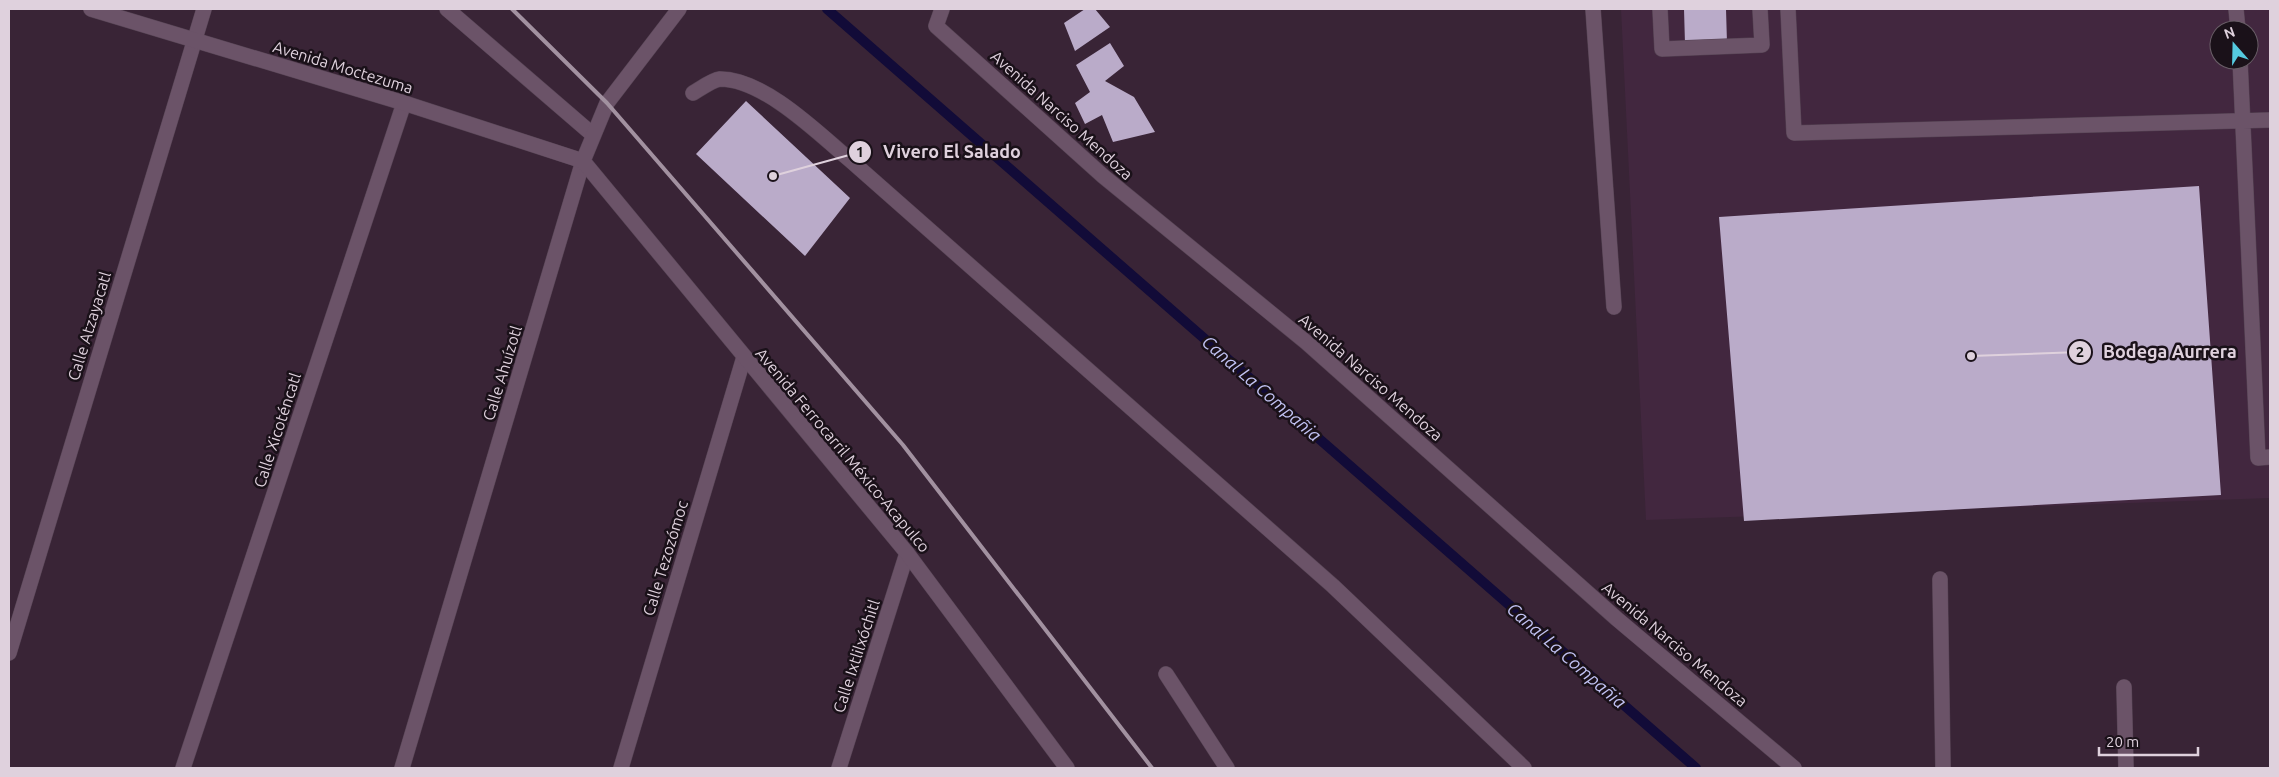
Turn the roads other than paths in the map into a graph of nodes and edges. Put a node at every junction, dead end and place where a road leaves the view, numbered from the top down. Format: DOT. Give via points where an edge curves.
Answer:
graph roads {
  1 [pos="91,9"];
  2 [pos="204,9"];
  3 [pos="447,9"];
  4 [pos="679,9"];
  5 [pos="942,9"];
  6 [pos="1593,9"];
  7 [pos="1660,9"];
  8 [pos="1760,9"];
  9 [pos="1788,9"];
  10 [pos="194,40"];
  11 [pos="2241,70"];
  12 [pos="693,93"];
  13 [pos="404,103"];
  14 [pos="2270,120"];
  15 [pos="2244,121"];
  16 [pos="592,134"];
  17 [pos="583,161"];
  18 [pos="1614,307"];
  19 [pos="744,358"];
  20 [pos="2270,457"];
  21 [pos="907,553"];
  22 [pos="1940,579"];
  23 [pos="9,654"];
  24 [pos="1166,674"];
  25 [pos="2124,688"];
  26 [pos="183,768"];
  27 [pos="402,768"];
  28 [pos="620,768"];
  29 [pos="839,768"];
  30 [pos="1065,768"];
  31 [pos="1227,768"];
  32 [pos="1524,768"];
  33 [pos="1794,768"];
  34 [pos="1943,768"];
  35 [pos="2126,768"];
  1 -- 10 [label="street, Avenida Moctezuma"];
  2 -- 10 [label="street, Calle Atzayacatl"];
  3 -- 16 [label="street"];
  4 -- 16 [label="street, Calle Ahuízotl" via="607,103"];
  5 -- 33 [label="street, Avenida Narciso Mendoza" via="936,26 1103,176 1306,342 1617,619"];
  6 -- 18 [label="street"];
  7 -- 8 [label="street" via="1662,49 1762,45"];
  9 -- 15 [label="street" via="1794,133"];
  10 -- 13 [label="street, Avenida Moctezuma"];
  10 -- 23 [label="street, Calle Atzayacatl"];
  11 -- 15 [label="street"];
  12 -- 32 [label="street" via="718,79 737,81 778,101 850,160 1332,586"];
  13 -- 17 [label="street, Avenida Moctezuma"];
  13 -- 26 [label="street, Calle Xicoténcatl"];
  14 -- 15 [label="street"];
  15 -- 20 [label="street" via="2258,458"];
  16 -- 17 [label="street, Calle Ahuízotl"];
  17 -- 19 [label="street, Avenida Ferrocarril México-Acapulco"];
  17 -- 27 [label="street, Calle Ahuízotl"];
  19 -- 21 [label="street, Avenida Ferrocarril México-Acapulco"];
  19 -- 28 [label="street, Calle Tezozómoc"];
  21 -- 29 [label="street, Calle Ixtlilxóchitl"];
  21 -- 30 [label="street, Avenida Ferrocarril México-Acapulco"];
  22 -- 34 [label="street"];
  24 -- 31 [label="street"];
  25 -- 35 [label="street"];
}
